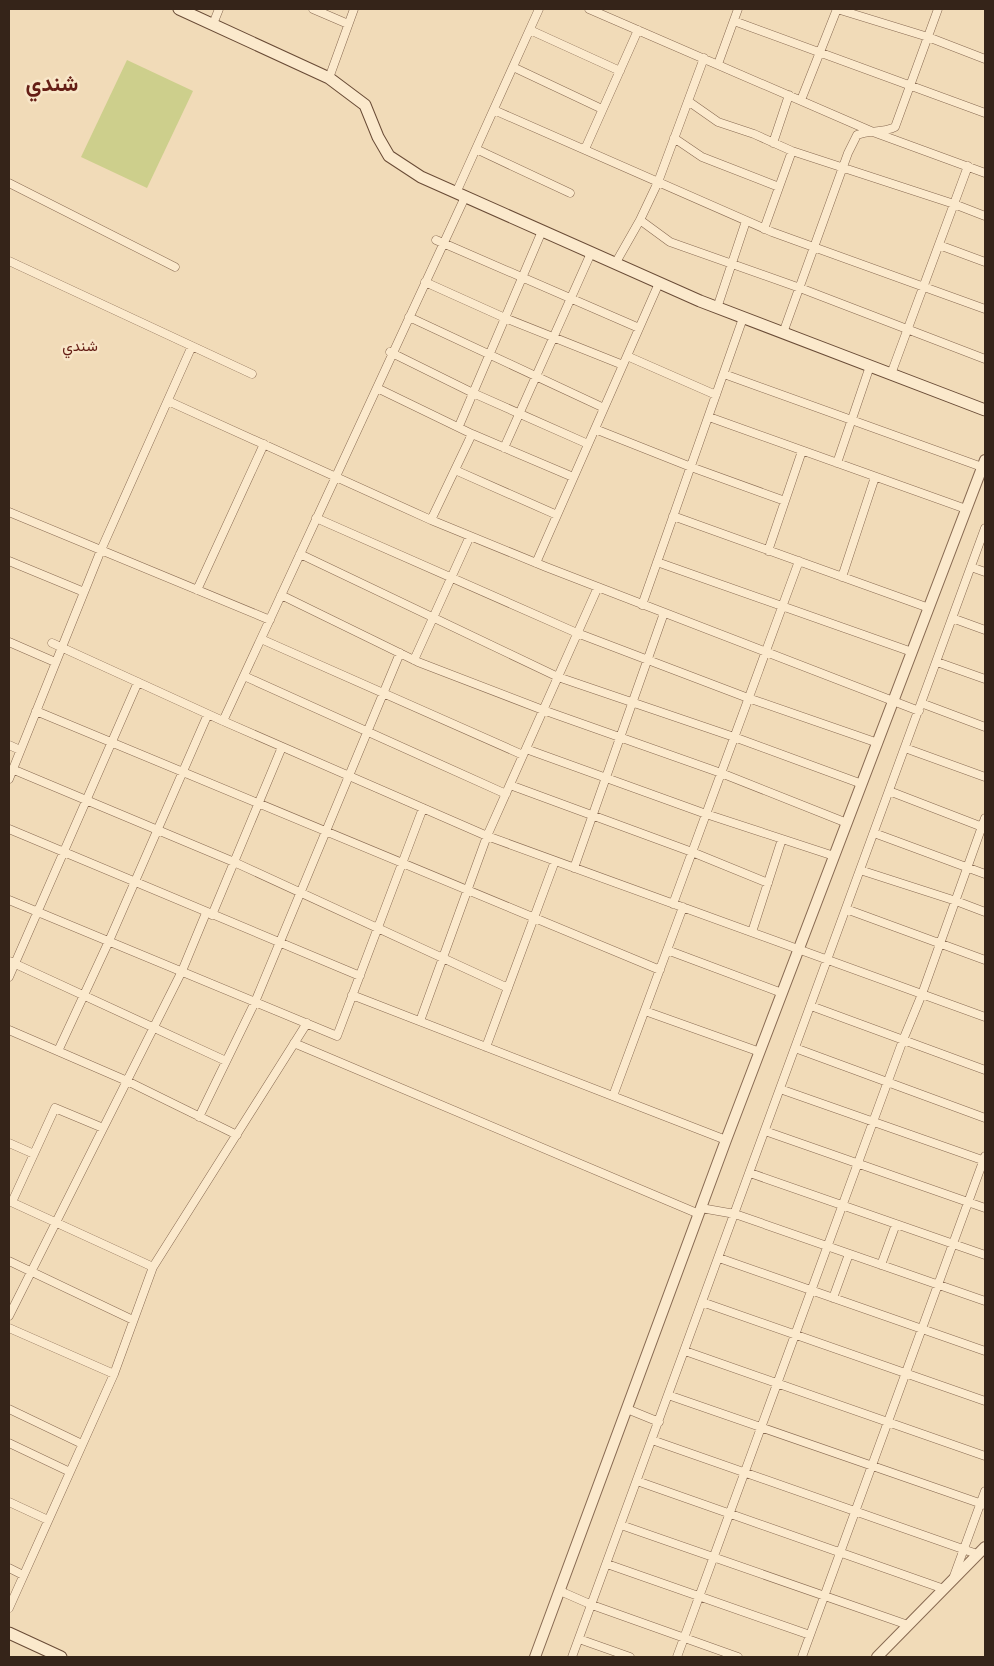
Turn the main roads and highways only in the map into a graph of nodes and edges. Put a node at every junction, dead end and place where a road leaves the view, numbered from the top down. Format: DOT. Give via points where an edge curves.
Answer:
graph roads {
  1 [pos="179,9"];
  2 [pos="985,410"];
  3 [pos="9,1633"];
  4 [pos="61,1657"];
  1 -- 2 [label="main road" via="328,78 365,105 389,156 421,177 717,308"];
  3 -- 4 [label="main road"];
}
